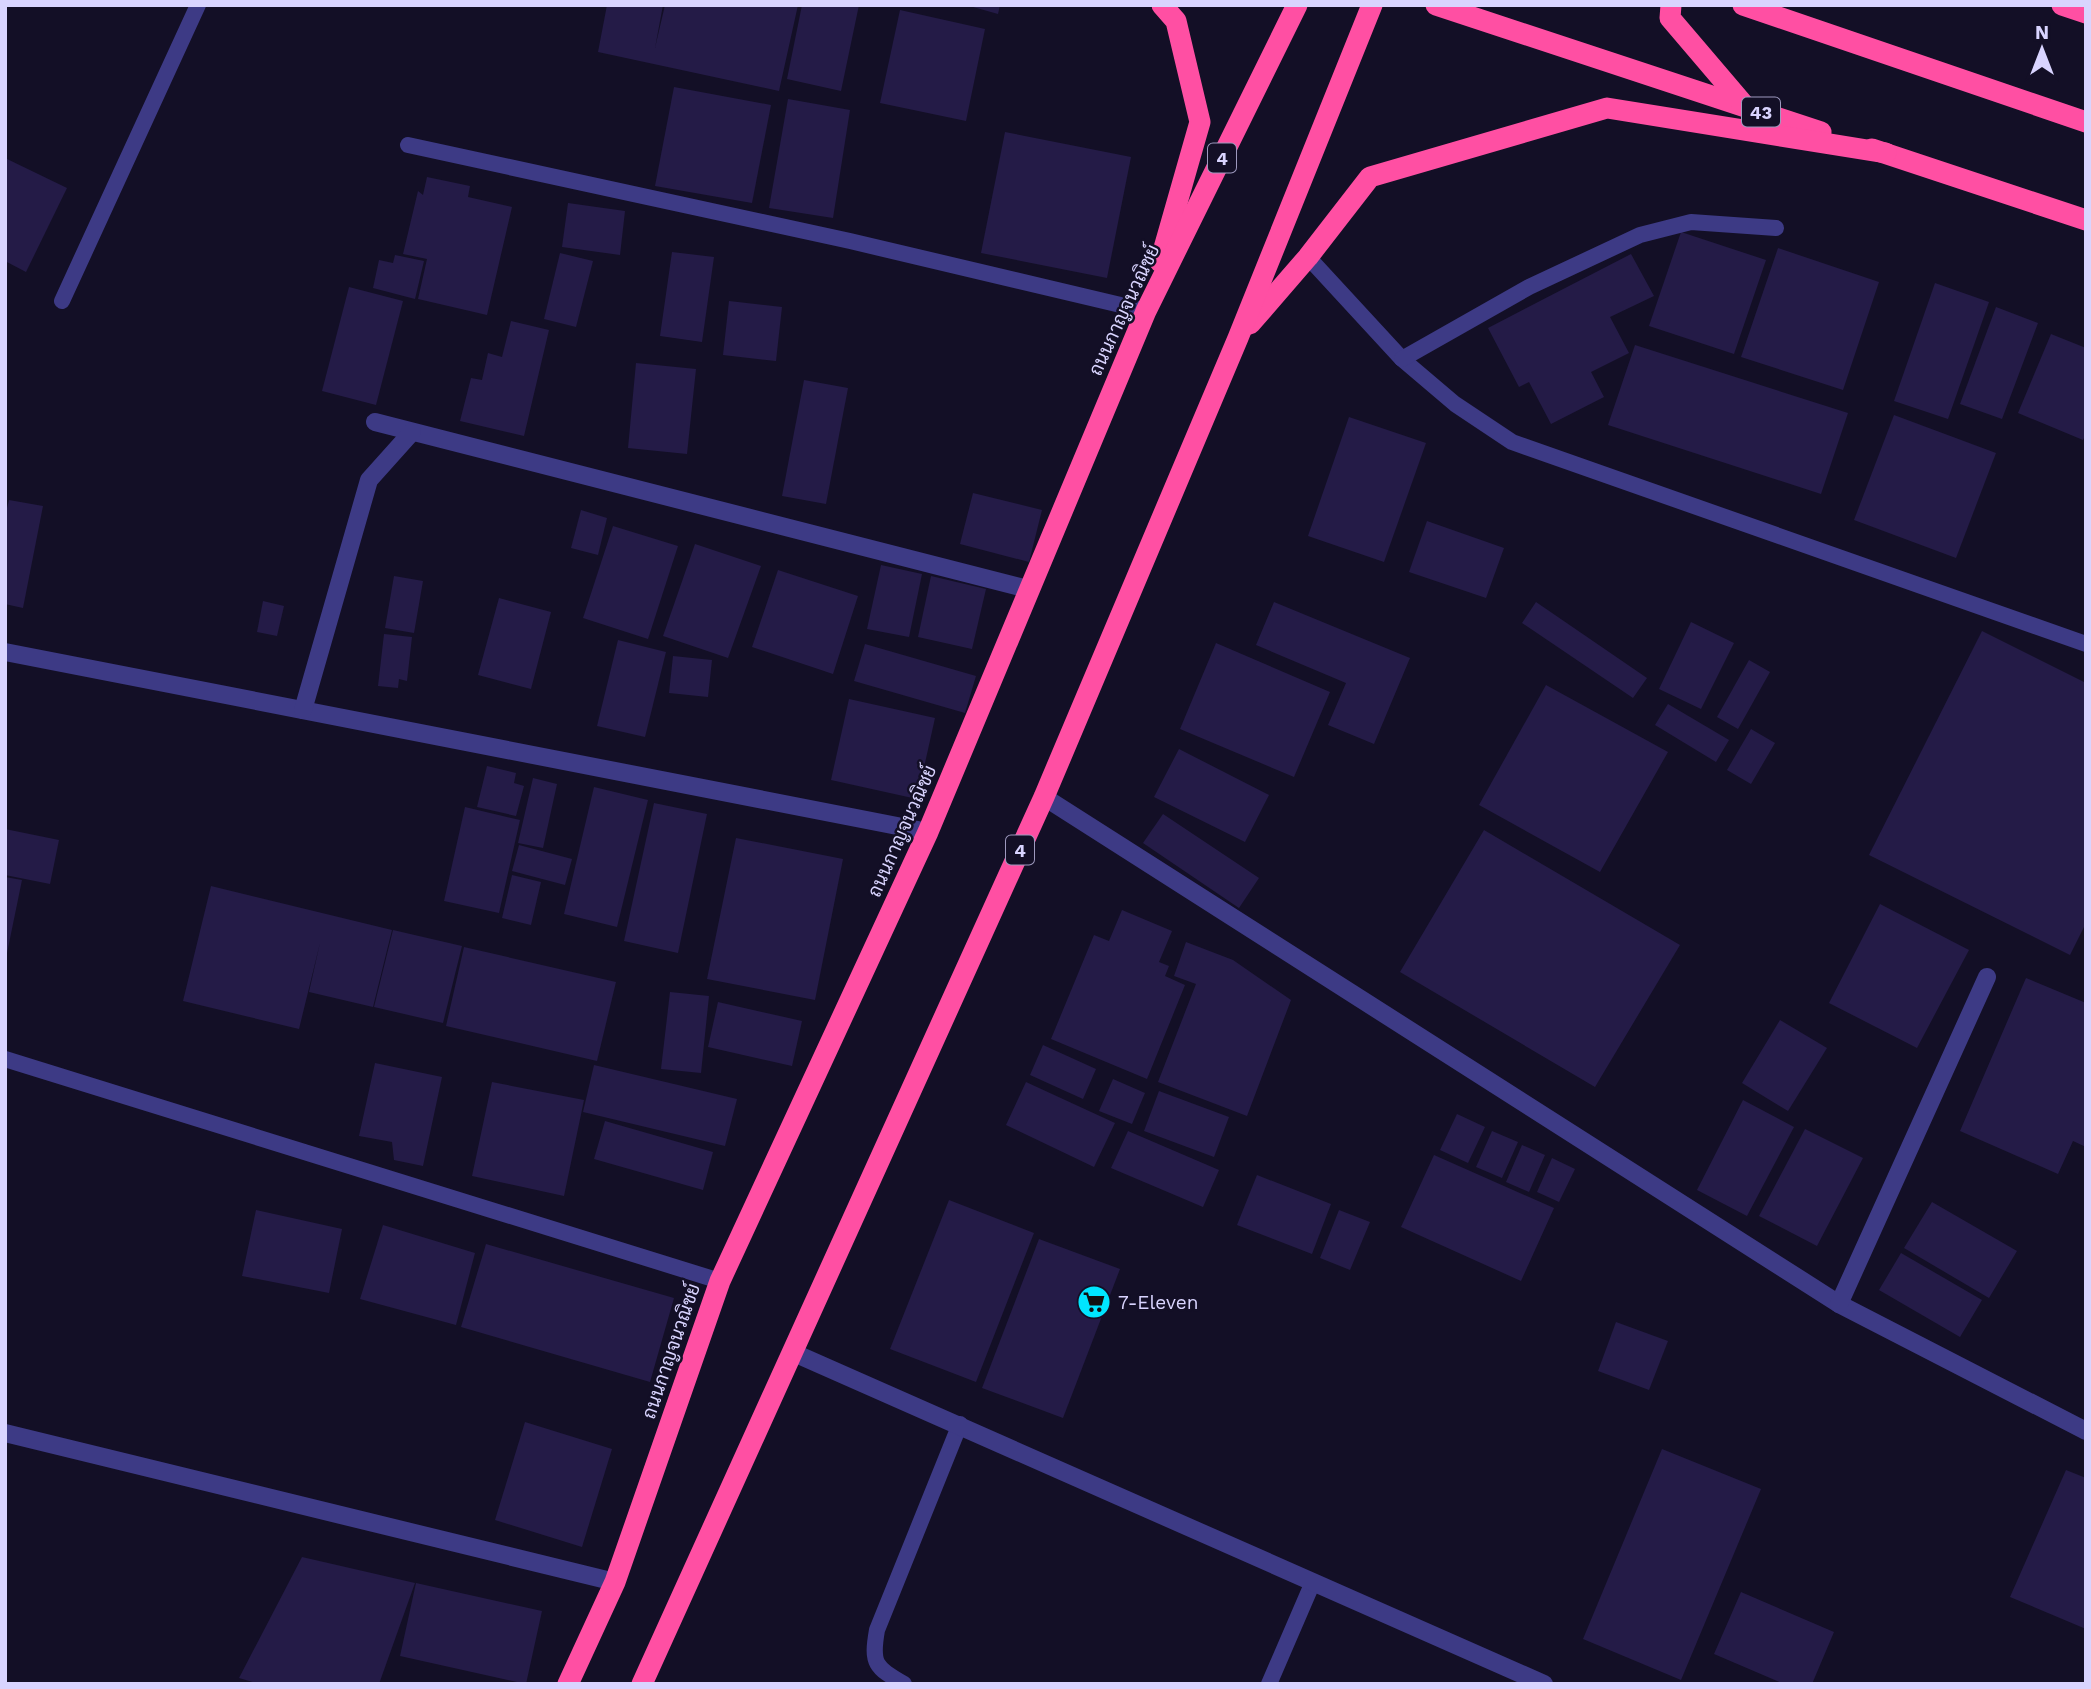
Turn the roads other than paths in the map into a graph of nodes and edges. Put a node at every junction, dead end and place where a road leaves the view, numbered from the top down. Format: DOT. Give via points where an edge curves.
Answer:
graph roads {
  1 [pos="198,5"];
  2 [pos="1162,5"];
  3 [pos="1297,5"];
  4 [pos="1372,5"];
  5 [pos="1436,5"];
  6 [pos="1671,5"];
  7 [pos="1743,5"];
  8 [pos="2062,5"];
  9 [pos="2086,13"];
  10 [pos="1746,107"];
  11 [pos="2086,122"];
  12 [pos="408,145"];
  13 [pos="1885,153"];
  14 [pos="2086,220"];
  15 [pos="1776,228"];
  16 [pos="1308,257"];
  17 [pos="62,301"];
  18 [pos="1146,311"];
  19 [pos="1238,338"];
  20 [pos="1402,359"];
  21 [pos="375,422"];
  22 [pos="412,432"];
  23 [pos="1028,589"];
  24 [pos="2086,644"];
  25 [pos="5,652"];
  26 [pos="303,710"];
  27 [pos="1044,797"];
  28 [pos="929,832"];
  29 [pos="1987,977"];
  30 [pos="5,1059"];
  31 [pos="720,1281"];
  32 [pos="1839,1304"];
  33 [pos="794,1353"];
  34 [pos="960,1424"];
  35 [pos="2086,1431"];
  36 [pos="5,1433"];
  37 [pos="615,1582"];
  38 [pos="1313,1582"];
  39 [pos="568,1684"];
  40 [pos="642,1684"];
  41 [pos="904,1684"];
  42 [pos="1269,1684"];
  43 [pos="1544,1684"];
  1 -- 17 [label="lane"];
  2 -- 18 [label="highway" via="1176,21 1200,122"];
  3 -- 18 [label="highway, ถนนกาญจนวณิชย์ / 4"];
  4 -- 19 [label="highway, 4"];
  5 -- 10 [label="highway, 43"];
  6 -- 10 [label="highway" via="1670,18"];
  7 -- 11 [label="highway"];
  8 -- 9 [label="highway"];
  10 -- 13 [label="highway, 43"];
  12 -- 18 [label="lane"];
  13 -- 14 [label="highway, 43"];
  13 -- 16 [label="highway" via="1607,108 1370,177"];
  15 -- 20 [label="lane" via="1691,222 1640,235 1529,287"];
  16 -- 19 [label="highway"];
  16 -- 20 [label="lane"];
  18 -- 23 [label="highway, ถนนกาญจนวณิชย์ / 4"];
  19 -- 27 [label="highway, 4"];
  20 -- 24 [label="lane" via="1455,404 1512,442"];
  21 -- 22 [label="street"];
  22 -- 23 [label="street"];
  22 -- 26 [label="street" via="369,480"];
  23 -- 28 [label="highway, ถนนกาญจนวณิชย์ / 4"];
  25 -- 26 [label="street"];
  26 -- 28 [label="street"];
  27 -- 32 [label="street"];
  27 -- 33 [label="highway, 4"];
  28 -- 31 [label="highway, ถนนกาญจนวณิชย์ / 4"];
  29 -- 32 [label="street"];
  30 -- 31 [label="lane"];
  31 -- 37 [label="highway, ถนนกาญจนวณิชย์ / 4"];
  32 -- 35 [label="street"];
  33 -- 34 [label="street"];
  33 -- 40 [label="highway, 4"];
  34 -- 38 [label="street"];
  34 -- 41 [label="lane" via="877,1630 873,1653 879,1670"];
  36 -- 37 [label="street"];
  37 -- 39 [label="highway, ถนนกาญจนวณิชย์ / 4"];
  38 -- 42 [label="lane"];
  38 -- 43 [label="street"];
}
